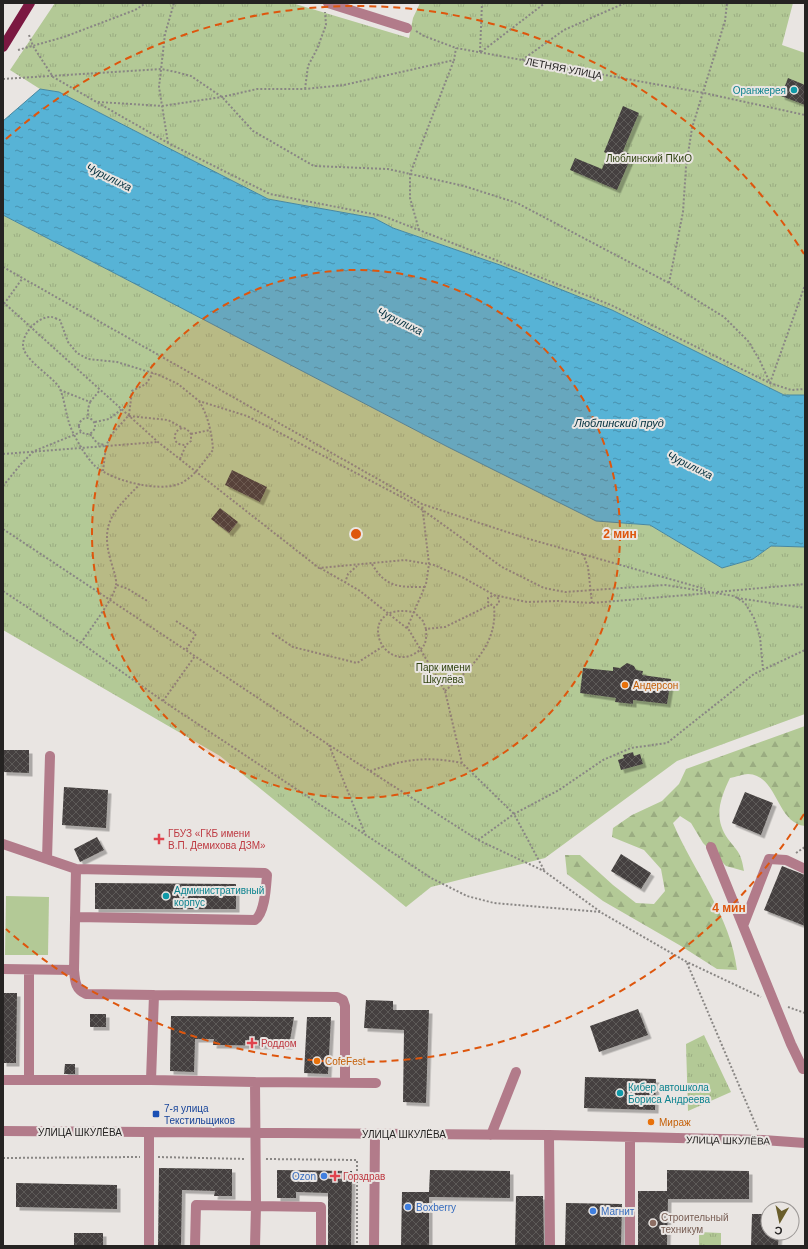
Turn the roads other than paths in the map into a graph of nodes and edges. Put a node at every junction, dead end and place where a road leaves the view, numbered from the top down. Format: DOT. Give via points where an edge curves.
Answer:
graph roads {
  1 [pos="30,3"];
  2 [pos="328,3"];
  3 [pos="407,28"];
  4 [pos="3,47"];
  5 [pos="50,756"];
  6 [pos="3,844"];
  7 [pos="711,847"];
  8 [pos="47,859"];
  9 [pos="76,869"];
  10 [pos="805,869"];
  11 [pos="75,917"];
  12 [pos="743,926"];
  13 [pos="3,969"];
  14 [pos="30,970"];
  15 [pos="74,970"];
  16 [pos="154,995"];
  17 [pos="804,1069"];
  18 [pos="516,1072"];
  19 [pos="3,1080"];
  20 [pos="29,1080"];
  21 [pos="151,1080"];
  22 [pos="255,1082"];
  23 [pos="345,1082"];
  24 [pos="376,1083"];
  25 [pos="3,1131"];
  26 [pos="149,1132"];
  27 [pos="255,1132"];
  28 [pos="375,1134"];
  29 [pos="491,1134"];
  30 [pos="549,1135"];
  31 [pos="630,1137"];
  32 [pos="805,1143"];
  33 [pos="256,1206"];
  34 [pos="149,1246"];
  35 [pos="195,1246"];
  36 [pos="255,1246"];
  37 [pos="321,1246"];
  38 [pos="374,1246"];
  39 [pos="550,1246"];
  40 [pos="630,1246"];
  1 -- 4 [label="main road"];
  2 -- 3 [label="street"];
  5 -- 8 [label="street"];
  6 -- 8 [label="street"];
  7 -- 12 [label="street"];
  8 -- 9 [label="street"];
  9 -- 11 [label="street"];
  9 -- 11 [label="street" via="265,873 267,877 259,918 255,920"];
  10 -- 12 [label="street" via="786,860 769,859"];
  11 -- 15 [label="street"];
  12 -- 17 [label="street"];
  13 -- 14 [label="street"];
  14 -- 15 [label="street"];
  14 -- 20 [label="street"];
  15 -- 16 [label="street" via="75,984 86,994"];
  16 -- 21 [label="street"];
  16 -- 23 [label="street" via="337,997 343,1000 345,1006"];
  18 -- 29 [label="street"];
  19 -- 20 [label="street"];
  20 -- 21 [label="street"];
  21 -- 22 [label="street"];
  22 -- 23 [label="street"];
  22 -- 27 [label="street"];
  23 -- 24 [label="street"];
  25 -- 26 [label="street, УЛИЦА ШКУЛЁВА"];
  26 -- 27 [label="street, УЛИЦА ШКУЛЁВА"];
  26 -- 34 [label="street"];
  27 -- 28 [label="street, УЛИЦА ШКУЛЁВА"];
  27 -- 33 [label="street"];
  28 -- 29 [label="street, УЛИЦА ШКУЛЁВА"];
  28 -- 38 [label="street"];
  29 -- 30 [label="street, УЛИЦА ШКУЛЁВА"];
  30 -- 31 [label="street, УЛИЦА ШКУЛЁВА"];
  30 -- 39 [label="street"];
  31 -- 32 [label="street, УЛИЦА ШКУЛЁВА"];
  31 -- 40 [label="street"];
  33 -- 35 [label="street" via="196,1204"];
  33 -- 36 [label="street"];
  33 -- 37 [label="street" via="321,1207"];
}
